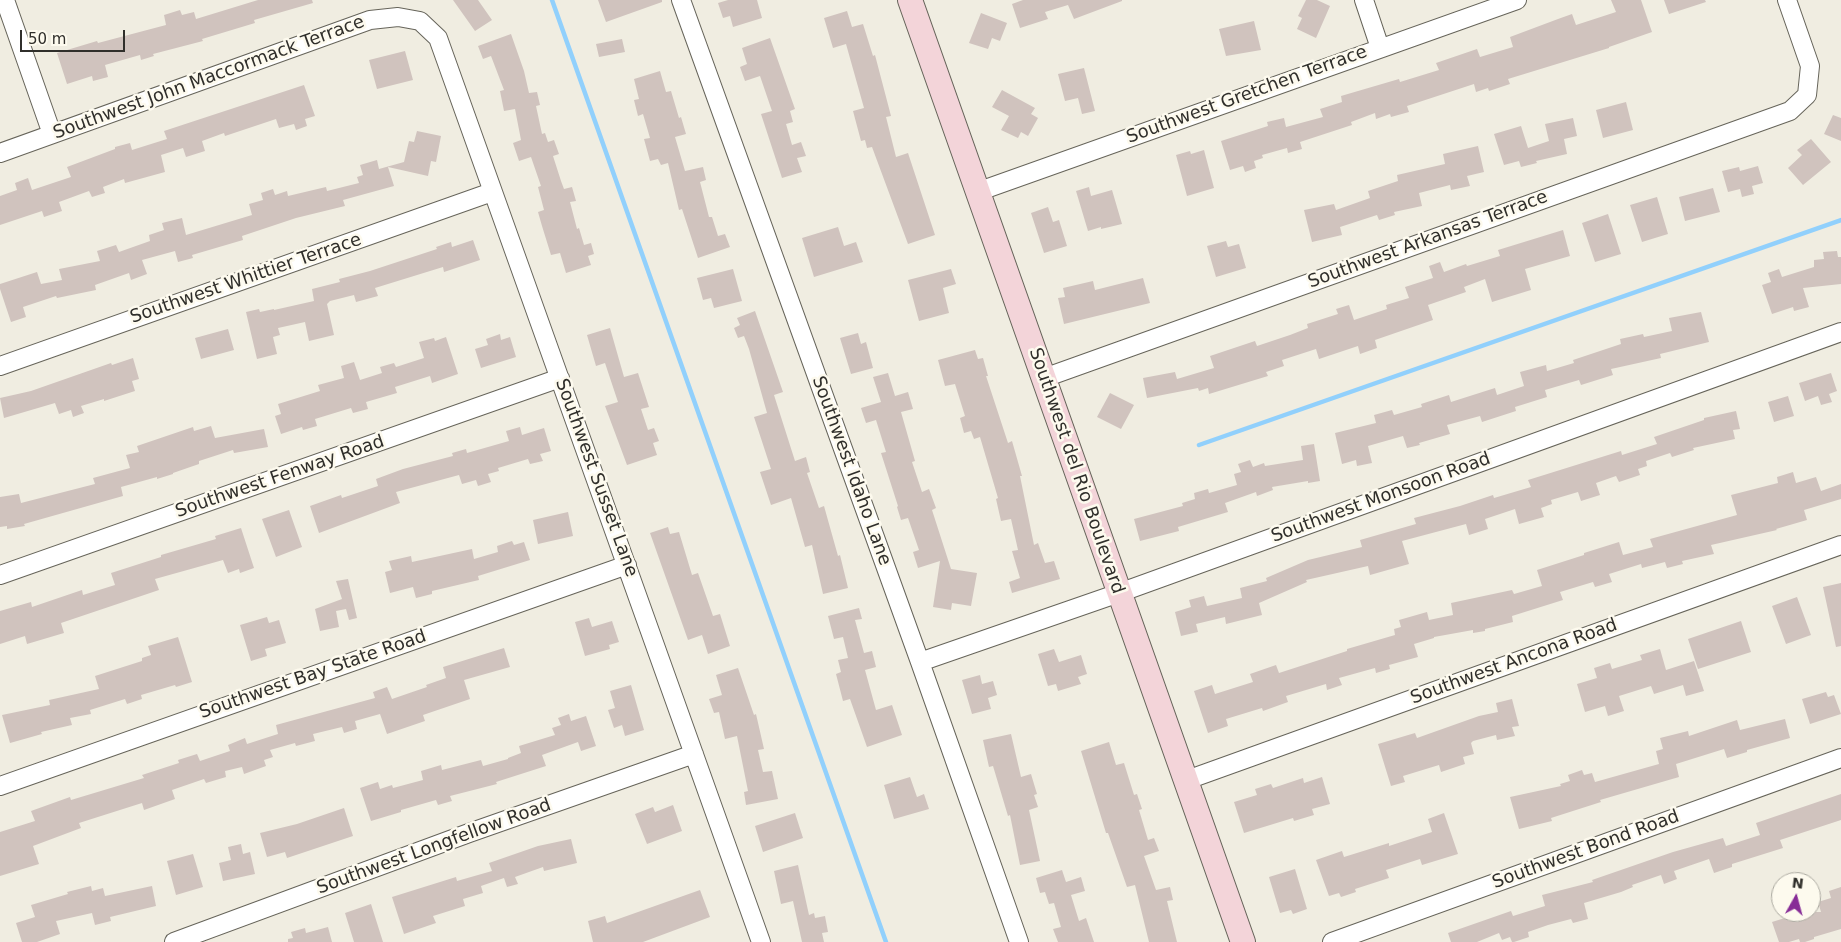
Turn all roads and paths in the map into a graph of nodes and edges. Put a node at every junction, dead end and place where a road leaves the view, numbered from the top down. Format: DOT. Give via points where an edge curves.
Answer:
graph roads {
  1 [pos="5,0"];
  2 [pos="681,0"];
  3 [pos="911,0"];
  4 [pos="1364,0"];
  5 [pos="1517,0"];
  6 [pos="1787,0"];
  7 [pos="420,21"];
  8 [pos="1380,48"];
  9 [pos="52,134"];
  10 [pos="0,153"];
  11 [pos="492,192"];
  12 [pos="977,192"];
  13 [pos="1841,332"];
  14 [pos="0,366"];
  15 [pos="560,378"];
  16 [pos="1044,378"];
  17 [pos="1841,544"];
  18 [pos="627,566"];
  19 [pos="0,575"];
  20 [pos="1119,593"];
  21 [pos="920,662"];
  22 [pos="694,754"];
  23 [pos="1841,758"];
  24 [pos="1187,780"];
  25 [pos="0,786"];
  26 [pos="757,941"];
  27 [pos="174,942"];
  28 [pos="1018,942"];
  29 [pos="1243,942"];
  30 [pos="1332,942"];
  1 -- 9 [label="street"];
  2 -- 21 [label="street, Southwest Idaho Lane"];
  3 -- 12 [label="street, Southwest del Rio Boulevard"];
  4 -- 8 [label="street"];
  5 -- 8 [label="street, Southwest Gretchen Terrace"];
  6 -- 16 [label="street, Southwest Arkansas Terrace" via="1810,66 1807,94 1790,111"];
  7 -- 9 [label="street, Southwest John Maccormack Terrace" via="398,17 370,20"];
  7 -- 11 [label="street, Southwest Susset Lane" via="438,38"];
  8 -- 12 [label="street, Southwest Gretchen Terrace"];
  9 -- 10 [label="street, Southwest John Maccormack Terrace"];
  11 -- 14 [label="street, Southwest Whittier Terrace"];
  11 -- 15 [label="street, Southwest Susset Lane"];
  12 -- 16 [label="street, Southwest del Rio Boulevard"];
  13 -- 20 [label="street, Southwest Monsoon Road"];
  15 -- 18 [label="street, Southwest Susset Lane"];
  15 -- 19 [label="street, Southwest Fenway Road"];
  16 -- 20 [label="street, Southwest del Rio Boulevard"];
  17 -- 24 [label="street, Southwest Ancona Road"];
  18 -- 22 [label="street, Southwest Susset Lane"];
  18 -- 25 [label="street, Southwest Bay State Road"];
  20 -- 21 [label="street, Southwest Monsoon Road"];
  20 -- 24 [label="street, Southwest del Rio Boulevard"];
  21 -- 28 [label="street, Southwest Idaho Lane"];
  22 -- 26 [label="street, Southwest Susset Lane"];
  22 -- 27 [label="street, Southwest Longfellow Road"];
  23 -- 30 [label="street, Southwest Bond Road"];
  24 -- 29 [label="street, Southwest del Rio Boulevard"];
}
